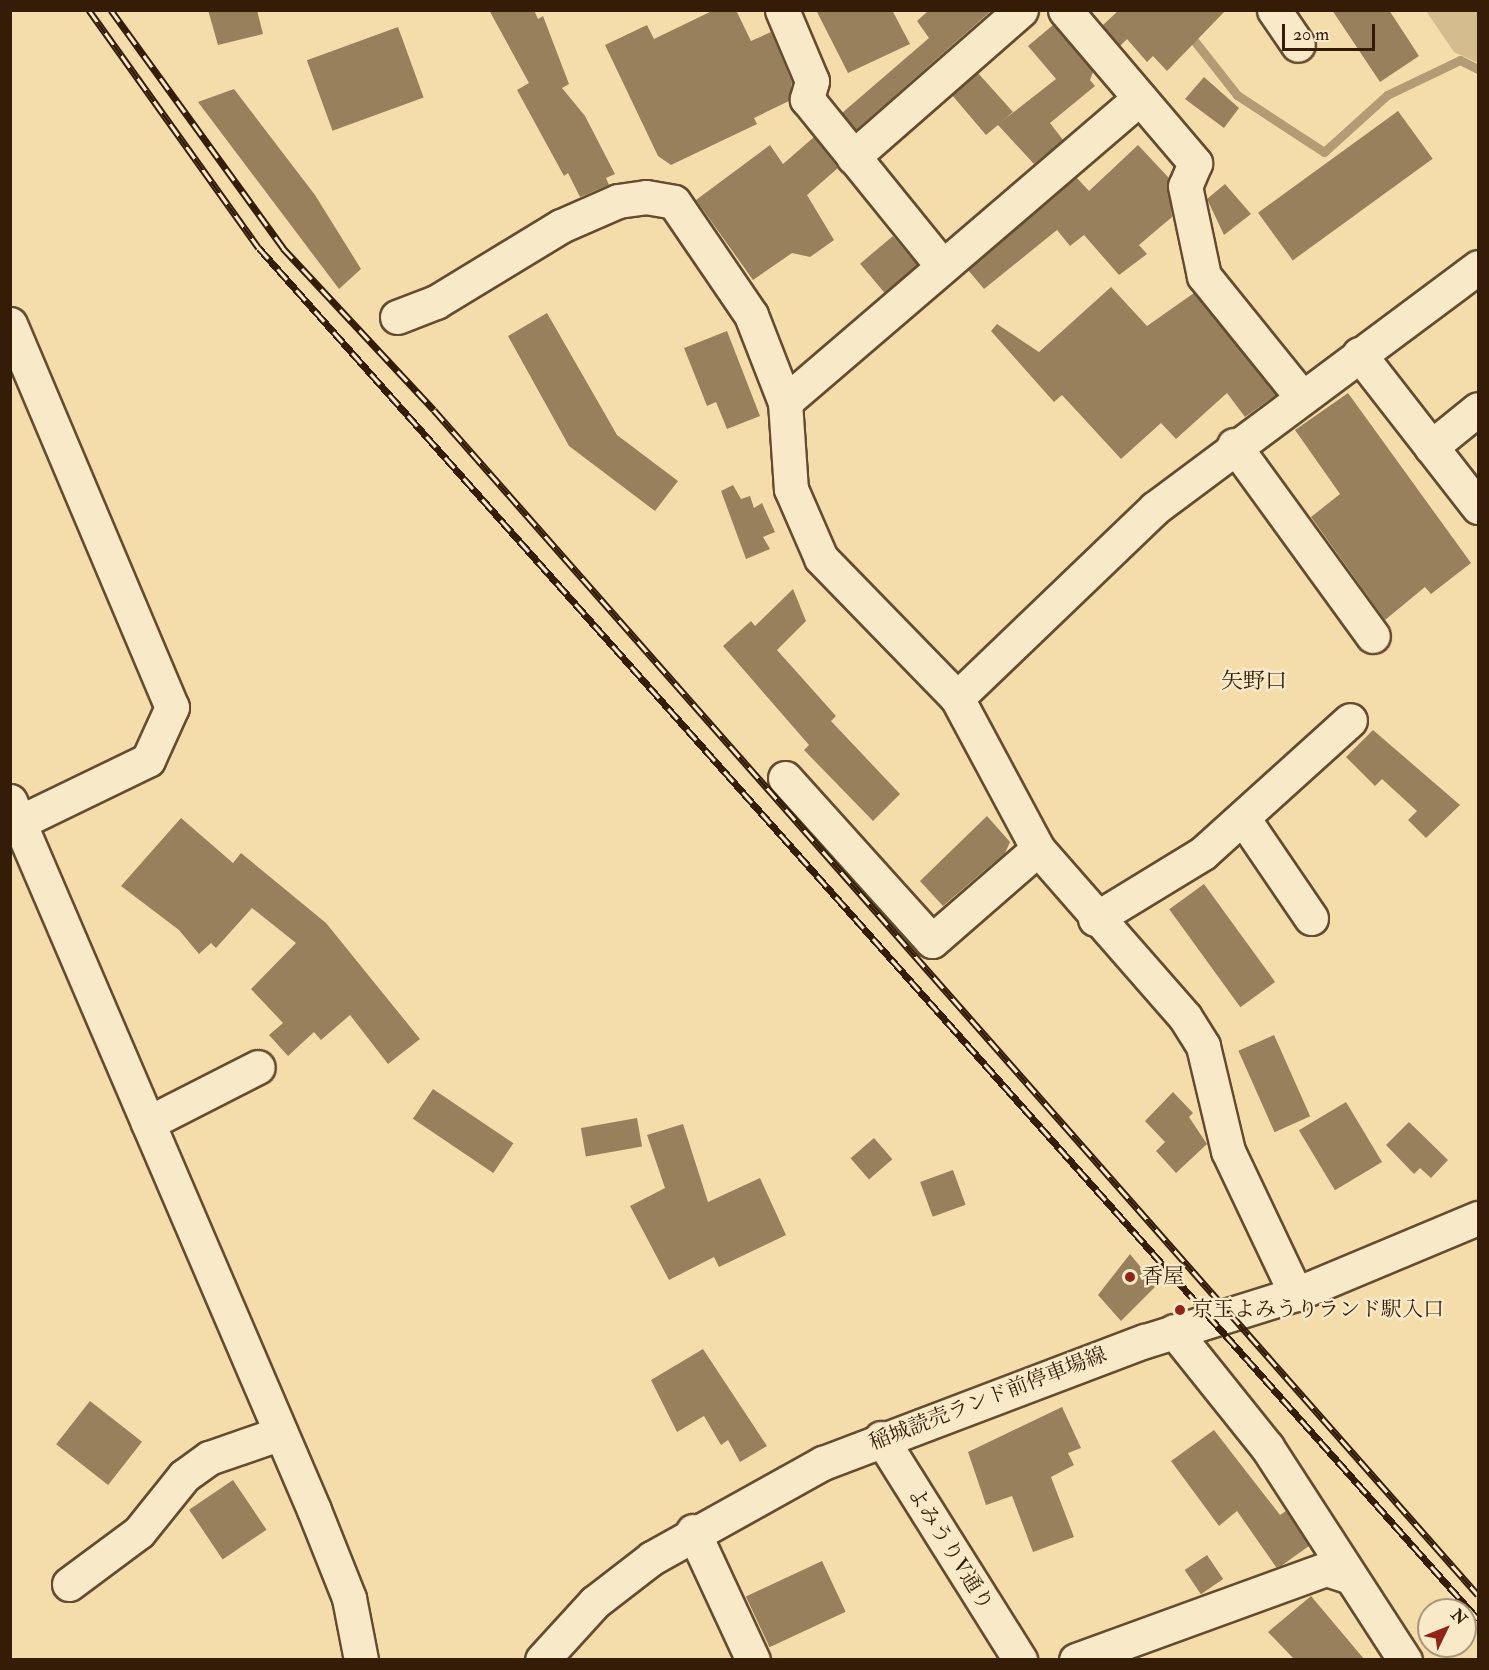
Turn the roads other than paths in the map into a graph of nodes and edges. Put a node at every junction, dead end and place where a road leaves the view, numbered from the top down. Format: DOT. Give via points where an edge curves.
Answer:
graph roads {
  1 [pos="782,10"];
  2 [pos="1021,10"];
  3 [pos="1065,10"];
  4 [pos="1274,10"];
  5 [pos="1298,45"];
  6 [pos="1140,98"];
  7 [pos="853,158"];
  8 [pos="942,266"];
  9 [pos="1479,267"];
  10 [pos="397,317"];
  11 [pos="10,324"];
  12 [pos="1359,354"];
  13 [pos="1300,395"];
  14 [pos="785,402"];
  15 [pos="1479,409"];
  16 [pos="1234,445"];
  17 [pos="1431,447"];
  18 [pos="1479,507"];
  19 [pos="1373,636"];
  20 [pos="957,698"];
  21 [pos="1350,720"];
  22 [pos="785,778"];
  23 [pos="15,812"];
  24 [pos="1243,818"];
  25 [pos="1038,849"];
  26 [pos="1311,918"];
  27 [pos="1095,919"];
  28 [pos="258,1067"];
  29 [pos="148,1123"];
  30 [pos="1479,1218"];
  31 [pos="1296,1294"];
  32 [pos="1174,1331"];
  33 [pos="281,1433"];
  34 [pos="881,1438"];
  35 [pos="693,1531"];
  36 [pos="1348,1575"];
  37 [pos="69,1584"];
  38 [pos="361,1659"];
  39 [pos="542,1659"];
  40 [pos="753,1659"];
  41 [pos="1020,1659"];
  42 [pos="1076,1659"];
  43 [pos="1405,1659"];
  1 -- 7 [label="street" via="812,81 807,99"];
  2 -- 7 [label="street"];
  3 -- 6 [label="street"];
  4 -- 5 [label="street"];
  6 -- 8 [label="street"];
  6 -- 13 [label="street" via="1195,163 1185,186 1204,276"];
  7 -- 8 [label="street"];
  8 -- 14 [label="street"];
  9 -- 12 [label="street"];
  10 -- 14 [label="street" via="436,302 577,218 637,198 674,202 752,315"];
  11 -- 23 [label="street" via="172,707 148,760"];
  12 -- 13 [label="street"];
  12 -- 17 [label="street"];
  13 -- 16 [label="street"];
  14 -- 20 [label="street" via="791,489 820,558"];
  15 -- 17 [label="street"];
  16 -- 19 [label="street"];
  16 -- 20 [label="street" via="1155,508"];
  17 -- 18 [label="street"];
  20 -- 25 [label="street"];
  21 -- 24 [label="street"];
  22 -- 25 [label="street" via="932,941"];
  23 -- 29 [label="street"];
  24 -- 26 [label="street"];
  24 -- 27 [label="street" via="1203,853"];
  25 -- 27 [label="street"];
  27 -- 31 [label="street" via="1185,1017 1203,1046 1228,1151"];
  28 -- 29 [label="street"];
  29 -- 33 [label="street"];
  30 -- 31 [label="street, 稲城読売ランド前停車場線"];
  31 -- 32 [label="street, 稲城読売ランド前停車場線"];
  32 -- 34 [label="street, 稲城読売ランド前停車場線"];
  32 -- 36 [label="street" via="1267,1447"];
  33 -- 37 [label="street" via="209,1458 184,1476 139,1532"];
  33 -- 38 [label="street" via="349,1599"];
  34 -- 35 [label="street, 稲城読売ランド前停車場線"];
  34 -- 41 [label="street, よみうりV通り"];
  35 -- 39 [label="street, 稲城読売ランド前停車場線" via="595,1602"];
  35 -- 40 [label="street"];
  36 -- 42 [label="street" via="1326,1569"];
  36 -- 43 [label="street"];
}
